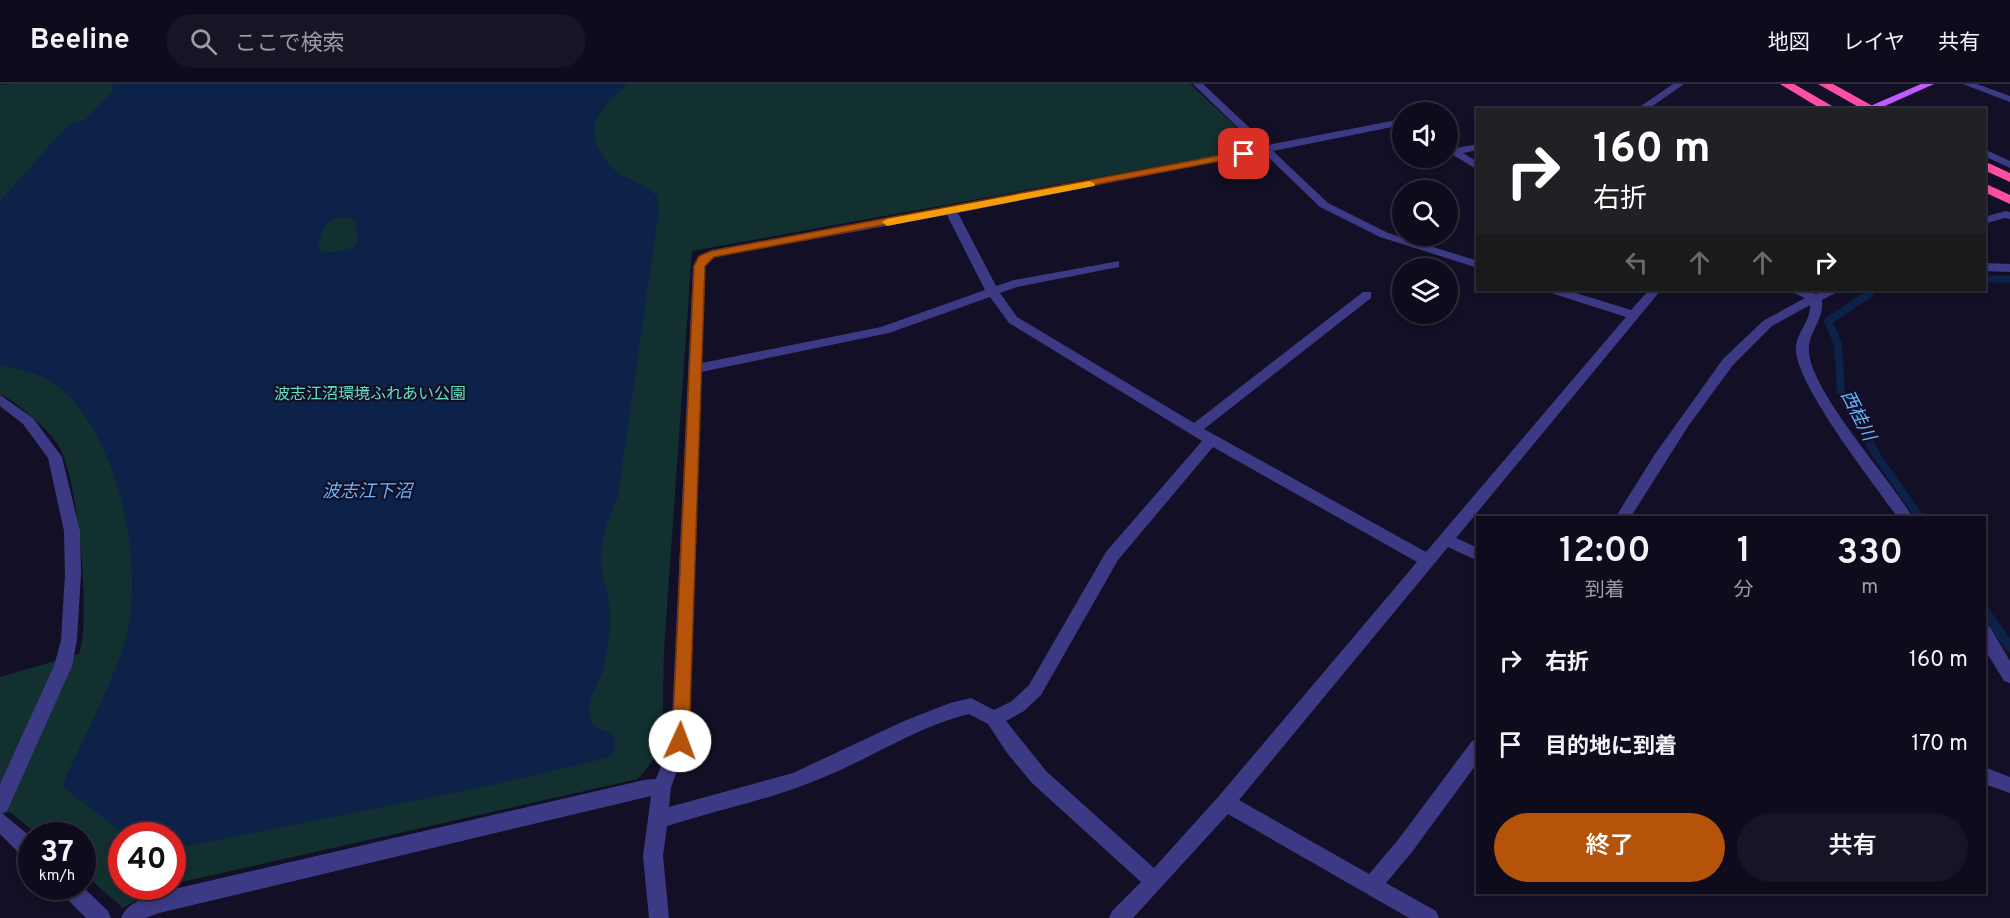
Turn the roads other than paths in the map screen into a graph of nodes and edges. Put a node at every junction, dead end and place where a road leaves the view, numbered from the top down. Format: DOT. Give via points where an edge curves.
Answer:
graph roads {
  1 [pos="1198,84"];
  2 [pos="1678,84"];
  3 [pos="1786,84"];
  4 [pos="1824,84"];
  5 [pos="1929,84"];
  6 [pos="1968,84"];
  7 [pos="2010,99"];
  8 [pos="1643,108"];
  9 [pos="1829,108"];
  10 [pos="1868,108"];
  11 [pos="1872,108"];
  12 [pos="1392,124"];
  13 [pos="1476,147"];
  14 [pos="1458,149"];
  15 [pos="1267,150"];
  16 [pos="1986,153"];
  17 [pos="1458,154"];
  18 [pos="2010,165"];
  19 [pos="1476,166"];
  20 [pos="1986,166"];
  21 [pos="2010,178"];
  22 [pos="1986,188"];
  23 [pos="2010,200"];
  24 [pos="951,211"];
  25 [pos="2008,215"];
  26 [pos="1986,220"];
  27 [pos="1115,264"];
  28 [pos="1476,264"];
  29 [pos="1986,267"];
  30 [pos="2010,268"];
  31 [pos="992,291"];
  32 [pos="1558,291"];
  33 [pos="1654,291"];
  34 [pos="1796,291"];
  35 [pos="1833,291"];
  36 [pos="1367,296"];
  37 [pos="1816,298"];
  38 [pos="1634,315"];
  39 [pos="695,369"];
  40 [pos="0,399"];
  41 [pos="1194,430"];
  42 [pos="1211,440"];
  43 [pos="1623,516"];
  44 [pos="1905,516"];
  45 [pos="1447,540"];
  46 [pos="1476,554"];
  47 [pos="1428,561"];
  48 [pos="1986,635"];
  49 [pos="2010,676"];
  50 [pos="994,718"];
  51 [pos="1476,750"];
  52 [pos="1986,775"];
  53 [pos="2010,786"];
  54 [pos="662,787"];
  55 [pos="1226,802"];
  56 [pos="0,805"];
  57 [pos="659,819"];
  58 [pos="0,822"];
  59 [pos="18,839"];
  60 [pos="1155,882"];
  61 [pos="1372,887"];
  62 [pos="82,900"];
  63 [pos="101,918"];
  64 [pos="131,918"];
  65 [pos="659,918"];
  66 [pos="1119,918"];
  67 [pos="1429,918"];
  1 -- 15 [label="street"];
  2 -- 8 [label="street"];
  3 -- 9 [label="highway"];
  4 -- 10 [label="highway"];
  5 -- 11 [label="main road"];
  6 -- 7 [label="street"];
  12 -- 15 [label="street"];
  13 -- 14 [label="street"];
  15 -- 24 [label="street"];
  15 -- 28 [label="street" via="1324,205 1384,235"];
  16 -- 18 [label="street"];
  17 -- 19 [label="street"];
  20 -- 21 [label="highway"];
  22 -- 23 [label="highway"];
  24 -- 31 [label="street"];
  24 -- 39 [label="street" via="711,254 699,266"];
  25 -- 26 [label="street"];
  27 -- 31 [label="street"];
  29 -- 30 [label="street"];
  31 -- 39 [label="street" via="884,330"];
  31 -- 41 [label="street" via="1013,320"];
  32 -- 38 [label="street"];
  33 -- 38 [label="street"];
  34 -- 37 [label="street"];
  35 -- 37 [label="street"];
  36 -- 41 [label="street"];
  37 -- 43 [label="street" via="1761,328 1739,348 1644,480"];
  37 -- 44 [label="street" via="1817,312 1802,347 1805,367 1819,395"];
  38 -- 45 [label="street"];
  39 -- 54 [label="street" via="680,741"];
  40 -- 56 [label="street" via="28,421 55,457 72,531 73,574 69,640 63,666"];
  41 -- 42 [label="street"];
  42 -- 47 [label="street"];
  42 -- 50 [label="street" via="1112,556 1035,690 1018,706"];
  45 -- 46 [label="street"];
  45 -- 47 [label="street"];
  47 -- 55 [label="street"];
  48 -- 49 [label="street"];
  50 -- 57 [label="street" via="971,706 955,709 814,774 764,792"];
  50 -- 60 [label="street" via="1039,777"];
  51 -- 61 [label="street"];
  52 -- 53 [label="street"];
  54 -- 57 [label="street"];
  54 -- 64 [label="street" via="644,788 157,903"];
  55 -- 60 [label="street"];
  55 -- 61 [label="street"];
  57 -- 65 [label="street" via="653,856"];
  58 -- 59 [label="street"];
  60 -- 66 [label="street"];
  61 -- 67 [label="street"];
  62 -- 63 [label="street"];
}
